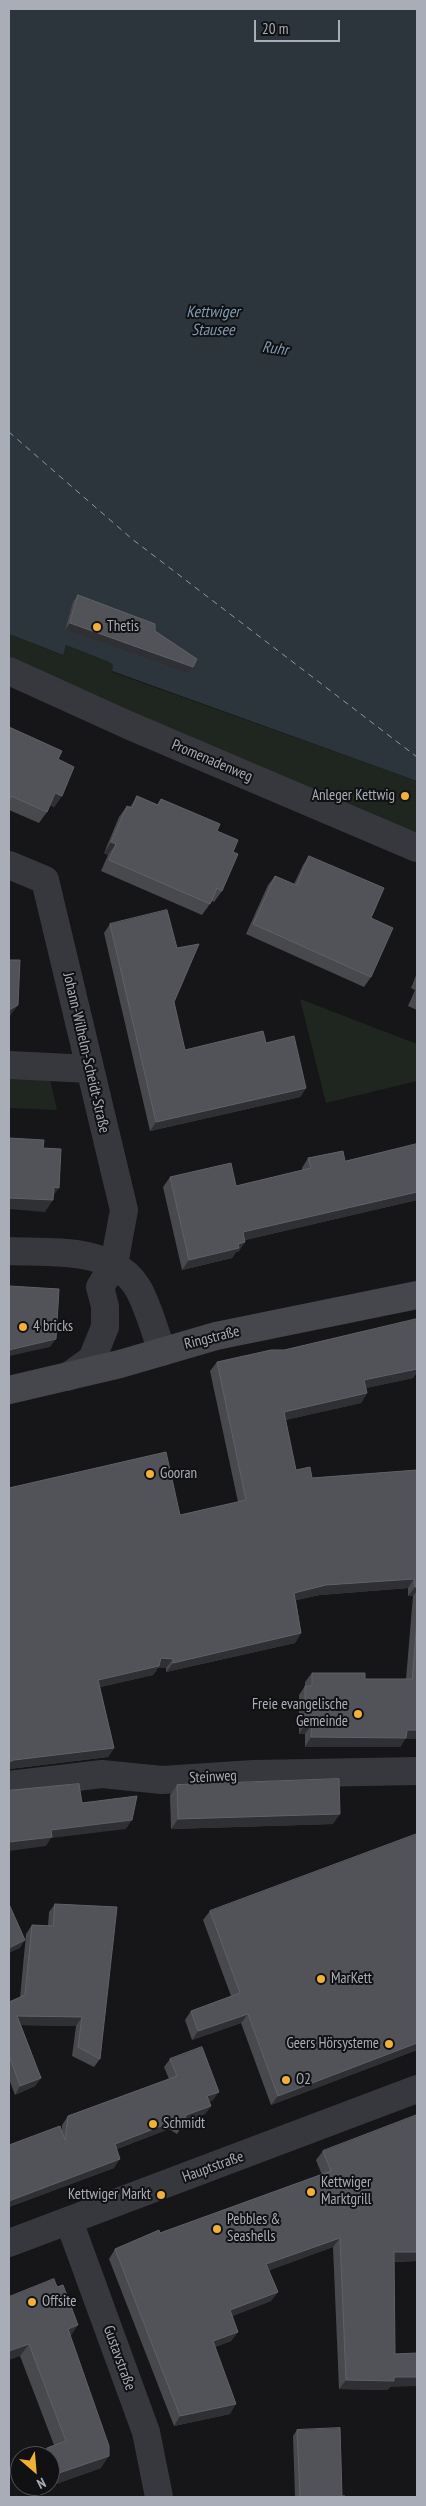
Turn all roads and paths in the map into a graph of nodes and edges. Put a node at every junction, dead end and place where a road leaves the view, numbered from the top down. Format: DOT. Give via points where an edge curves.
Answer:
graph roads {
  1 [pos="9,671"];
  2 [pos="417,848"];
  3 [pos="9,865"];
  4 [pos="9,1065"];
  5 [pos="90,1069"];
  6 [pos="9,1251"];
  7 [pos="114,1264"];
  8 [pos="417,1295"];
  9 [pos="162,1352"];
  10 [pos="67,1378"];
  11 [pos="9,1390"];
  12 [pos="417,1771"];
  13 [pos="9,1785"];
  14 [pos="417,2089"];
  15 [pos="69,2221"];
  16 [pos="9,2243"];
  17 [pos="159,2497"];
  1 -- 2 [label="street, Promenadenweg"];
  3 -- 5 [label="street, Johann-Wilhelm-Scheidt-Straße" via="45,880"];
  4 -- 5 [label="street"];
  5 -- 7 [label="street, Johann-Wilhelm-Scheidt-Straße" via="124,1210"];
  6 -- 7 [label="street" via="82,1254"];
  7 -- 9 [label="street" via="138,1289"];
  7 -- 10 [label="street, Johann-Wilhelm-Scheidt-Straße" via="100,1287 105,1306 105,1327 92,1358"];
  8 -- 9 [label="main road, Ringstraße" via="216,1336"];
  9 -- 10 [label="main road, Ringstraße"];
  10 -- 11 [label="main road, Ringstraße"];
  12 -- 13 [label="street, Steinweg" via="254,1774 162,1780 102,1774"];
  14 -- 15 [label="street, Hauptstraße"];
  15 -- 16 [label="street, Hauptstraße"];
  15 -- 17 [label="street, Gustavstraße" via="146,2432"];
}
